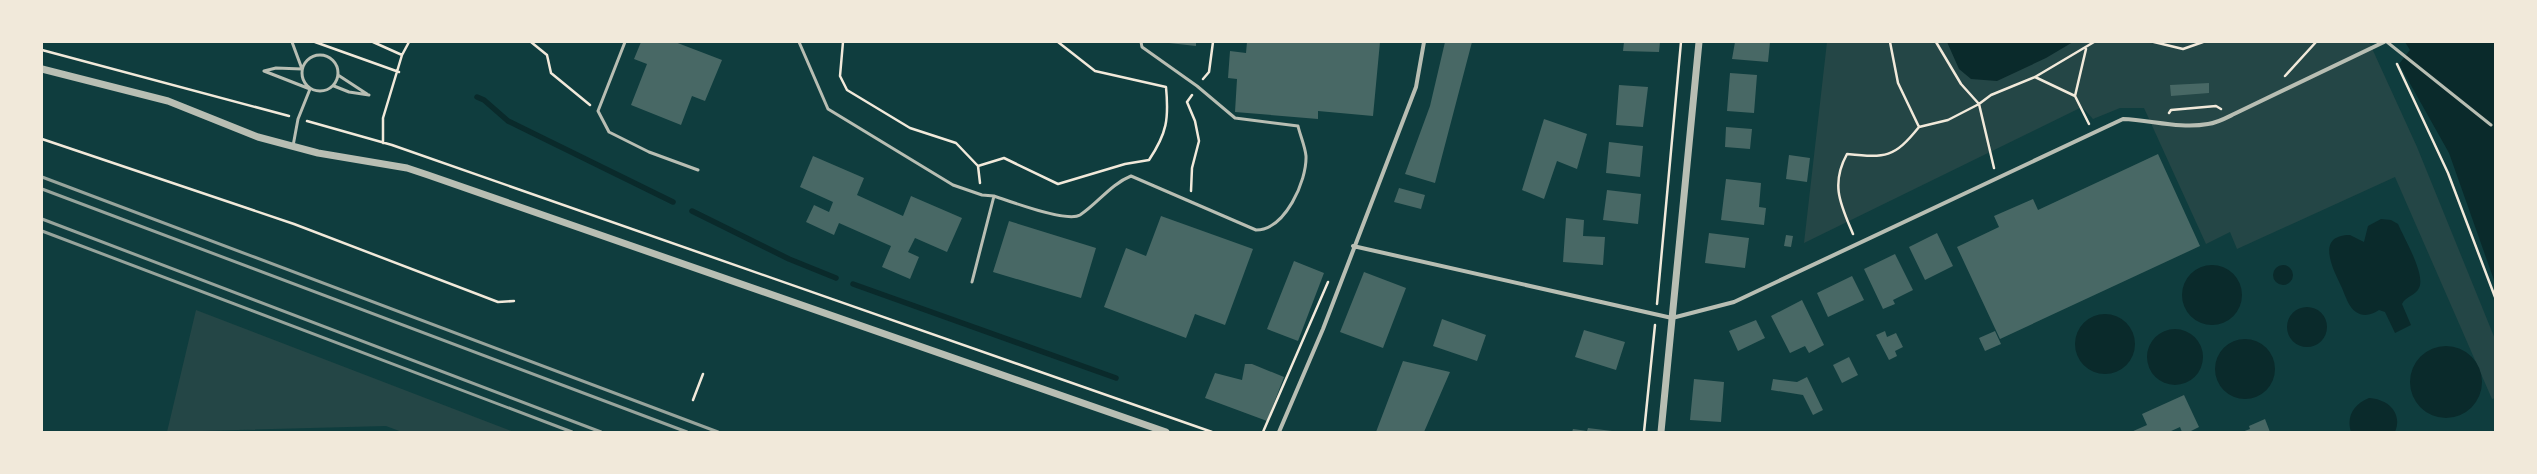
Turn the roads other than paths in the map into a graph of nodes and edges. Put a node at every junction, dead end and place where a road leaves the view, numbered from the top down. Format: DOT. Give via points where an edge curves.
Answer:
graph roads {
  1 [pos="292,42"];
  2 [pos="625,42"];
  3 [pos="799,42"];
  4 [pos="1141,42"];
  5 [pos="1424,42"];
  6 [pos="1698,42"];
  7 [pos="2384,42"];
  8 [pos="2387,42"];
  9 [pos="42,69"];
  10 [pos="302,69"];
  11 [pos="338,75"];
  12 [pos="334,86"];
  13 [pos="310,89"];
  14 [pos="2491,125"];
  15 [pos="293,146"];
  16 [pos="698,170"];
  17 [pos="994,196"];
  18 [pos="1354,246"];
  19 [pos="972,282"];
  20 [pos="1672,318"];
  21 [pos="1166,432"];
  22 [pos="1279,432"];
  23 [pos="1661,432"];
  1 -- 10 [label="lane"];
  2 -- 16 [label="lane" via="598,112 609,132 649,152"];
  3 -- 17 [label="lane" via="828,109 953,185 982,195"];
  4 -- 17 [label="lane" via="1142,47 1198,86 1235,118 1298,126 1306,157 1298,193 1283,217 1265,230 1256,230 1131,176 1121,180 1078,216 1064,217"];
  5 -- 18 [label="street" via="1416,87"];
  6 -- 20 [label="street"];
  7 -- 20 [label="street" via="2209,124 2184,126 2123,119 1734,302"];
  8 -- 14 [label="lane"];
  9 -- 15 [label="street" via="168,101 258,137"];
  10 -- 11 [label="lane" via="313,56 325,56 335,63"];
  10 -- 13 [label="lane" via="304,82"];
  10 -- 13 [label="lane" via="276,68 264,71"];
  11 -- 12 [label="lane"];
  11 -- 12 [label="lane" via="369,95 348,92"];
  12 -- 13 [label="lane" via="324,91"];
  13 -- 15 [label="lane" via="298,119"];
  15 -- 21 [label="street" via="348,159 407,168"];
  17 -- 19 [label="lane"];
  18 -- 20 [label="street"];
  18 -- 22 [label="street"];
  20 -- 23 [label="street"];
}
